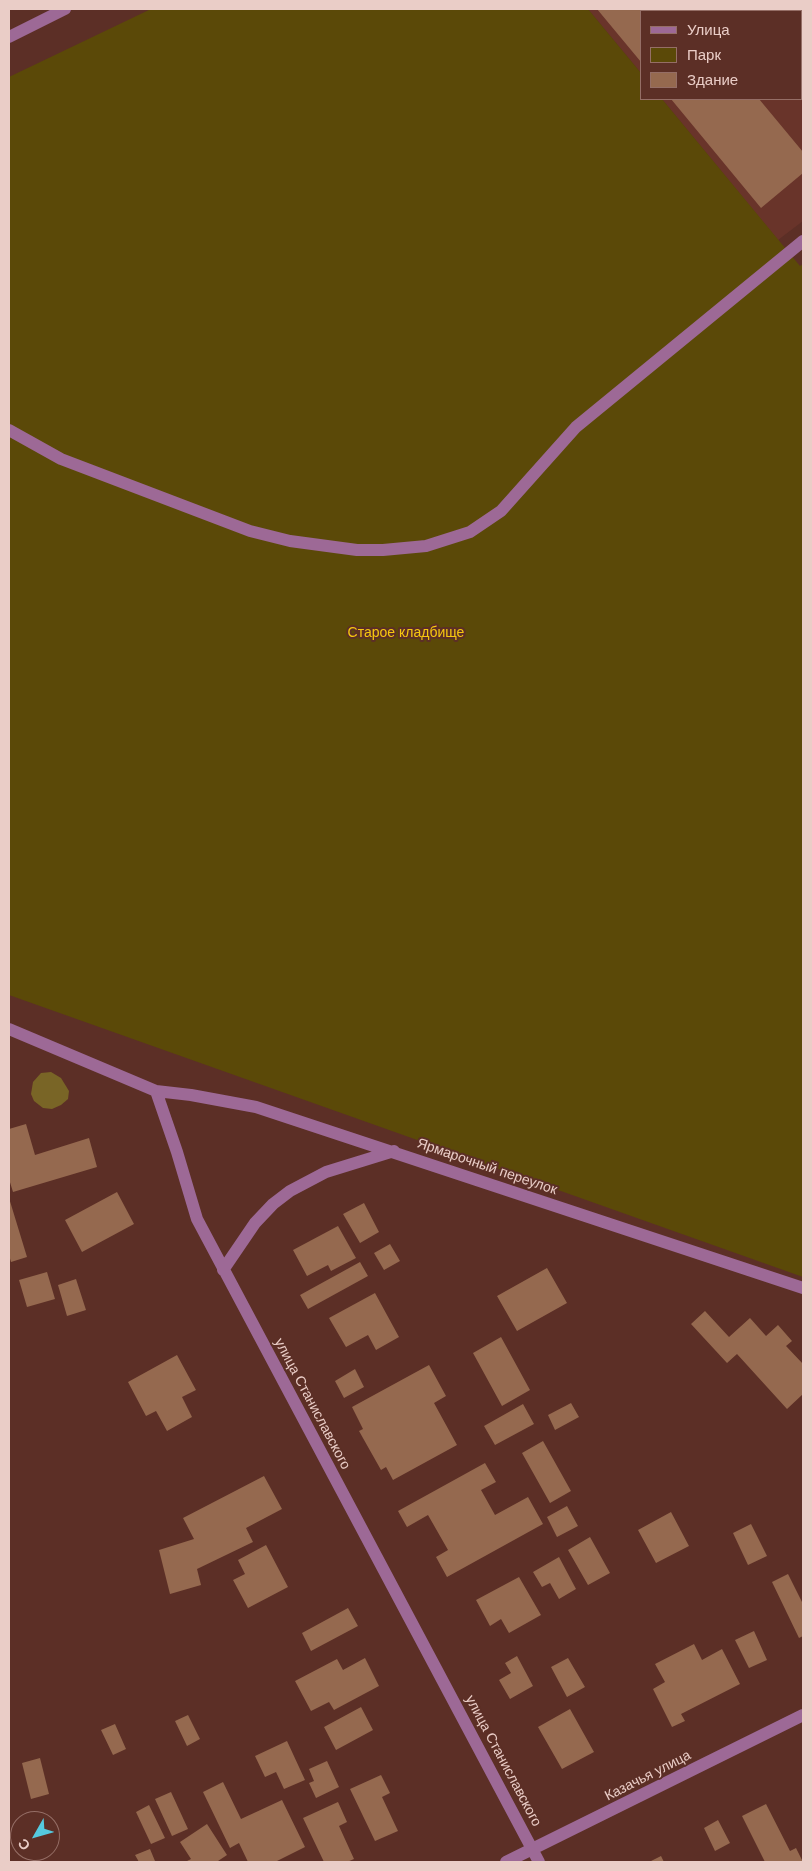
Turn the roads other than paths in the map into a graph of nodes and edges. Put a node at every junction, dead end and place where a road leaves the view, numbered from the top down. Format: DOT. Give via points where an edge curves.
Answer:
graph roads {
  1 [pos="66,9"];
  2 [pos="9,37"];
  3 [pos="803,242"];
  4 [pos="9,430"];
  5 [pos="9,1029"];
  6 [pos="156,1091"];
  7 [pos="394,1151"];
  8 [pos="223,1270"];
  9 [pos="803,1288"];
  10 [pos="803,1715"];
  11 [pos="533,1850"];
  12 [pos="506,1862"];
  13 [pos="539,1862"];
  1 -- 2 [label="street"];
  3 -- 4 [label="street" via="576,427 501,511 470,532 426,546 357,550 250,532 61,459"];
  5 -- 6 [label="street"];
  6 -- 7 [label="street, Ярмарочный переулок" via="256,1107"];
  6 -- 8 [label="street, улица Станиславского" via="194,1213"];
  7 -- 8 [label="street" via="326,1172 290,1191 255,1223"];
  7 -- 9 [label="street, Ярмарочный переулок"];
  8 -- 11 [label="street, улица Станиславского"];
  10 -- 11 [label="street, Казачья улица"];
  11 -- 12 [label="street, Казачья улица"];
  11 -- 13 [label="street, улица Станиславского"];
}
